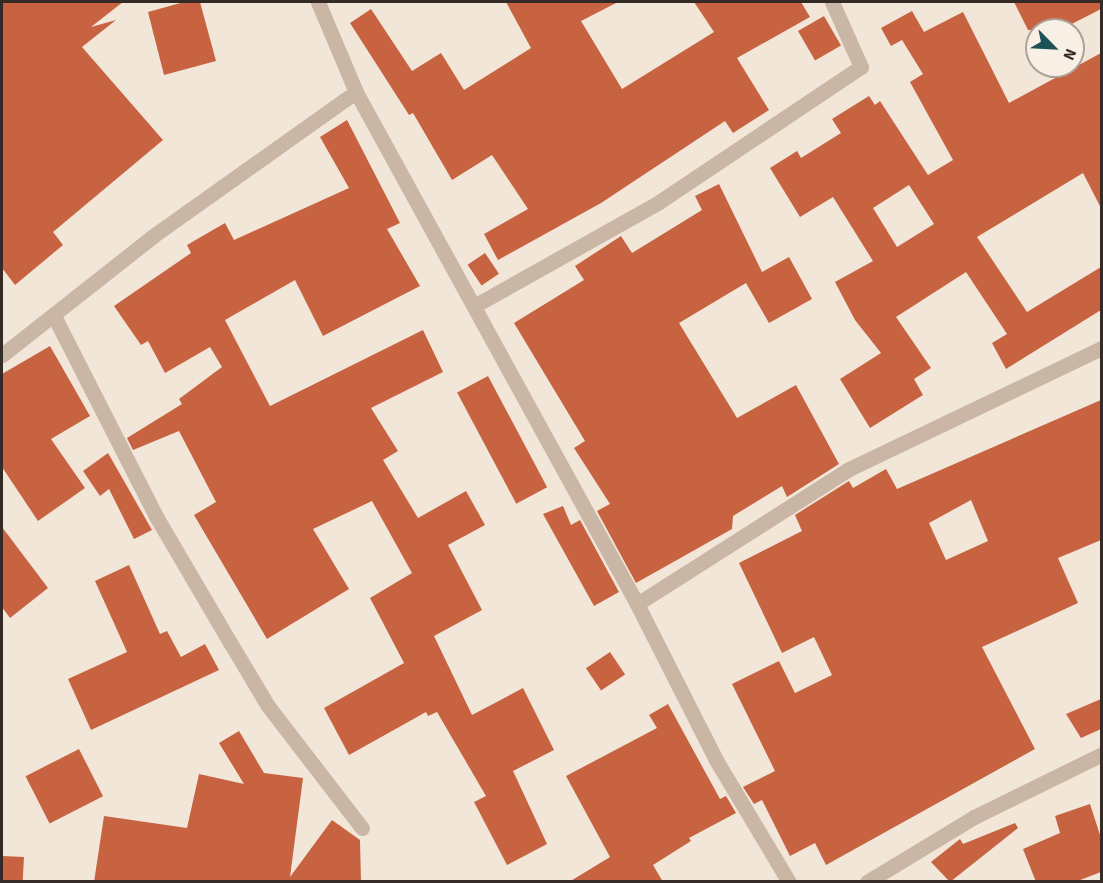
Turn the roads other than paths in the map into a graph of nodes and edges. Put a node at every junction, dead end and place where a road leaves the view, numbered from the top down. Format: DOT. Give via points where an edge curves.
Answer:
graph roads {
  1 [pos="318,2"];
  2 [pos="832,2"];
  3 [pos="356,92"];
  4 [pos="474,306"];
  5 [pos="54,316"];
  6 [pos="1101,348"];
  7 [pos="2,355"];
  8 [pos="637,604"];
  9 [pos="1101,754"];
  10 [pos="362,828"];
  11 [pos="789,882"];
  12 [pos="867,882"];
  1 -- 3 [label="street"];
  2 -- 4 [label="street" via="861,67 659,202"];
  3 -- 4 [label="street"];
  3 -- 5 [label="street" via="153,236"];
  4 -- 8 [label="street"];
  5 -- 7 [label="street"];
  5 -- 10 [label="street" via="158,518 268,706"];
  6 -- 8 [label="street" via="849,469"];
  8 -- 11 [label="street" via="716,760"];
  9 -- 12 [label="street" via="974,817"];
}
